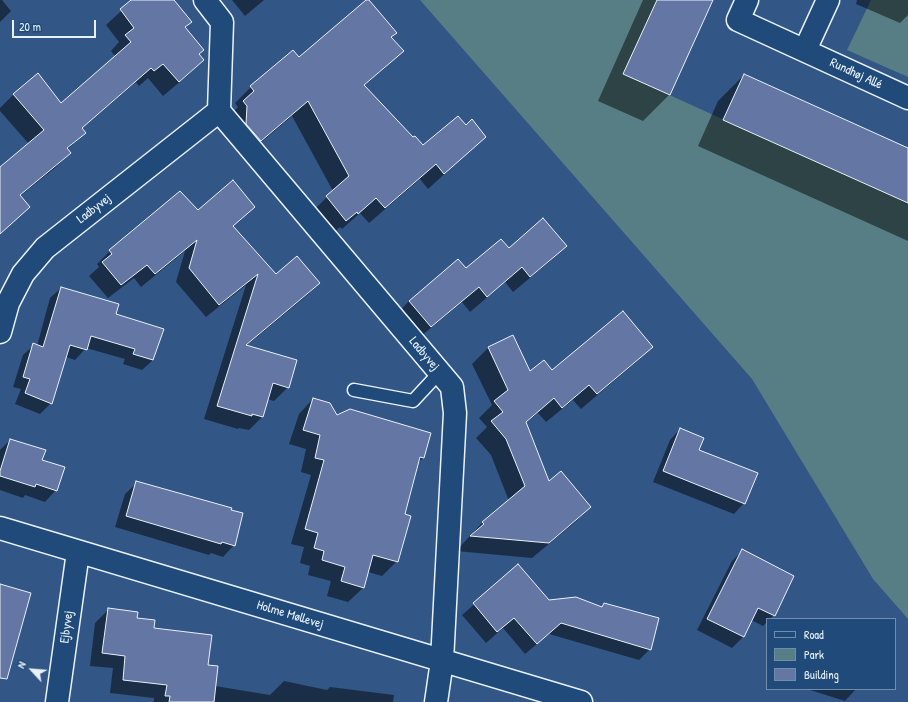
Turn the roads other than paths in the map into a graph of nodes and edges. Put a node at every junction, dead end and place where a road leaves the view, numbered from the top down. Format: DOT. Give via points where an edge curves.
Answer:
graph roads {
  1 [pos="206,0"];
  2 [pos="748,0"];
  3 [pos="828,0"];
  4 [pos="805,50"];
  5 [pos="908,98"];
  6 [pos="219,111"];
  7 [pos="0,332"];
  8 [pos="439,373"];
  9 [pos="354,390"];
  10 [pos="0,528"];
  11 [pos="78,552"];
  12 [pos="442,661"];
  13 [pos="57,702"];
  14 [pos="436,702"];
  15 [pos="581,702"];
  1 -- 6 [label="street" via="222,22"];
  2 -- 4 [label="street, Rundhøj Allé" via="738,20"];
  3 -- 4 [label="street"];
  4 -- 5 [label="street, Rundhøj Allé"];
  6 -- 7 [label="street, Ladbyvej" via="45,248 23,274 8,303"];
  6 -- 8 [label="street, Ladbyvej"];
  8 -- 9 [label="lane" via="413,401"];
  8 -- 12 [label="street, Ladbyvej" via="452,387 455,413"];
  10 -- 11 [label="street, Holme Møllevej"];
  11 -- 12 [label="street, Holme Møllevej"];
  11 -- 13 [label="street, Ejbyvej"];
  12 -- 14 [label="street, Ladbyvej"];
  12 -- 15 [label="street, Holme Møllevej"];
}
